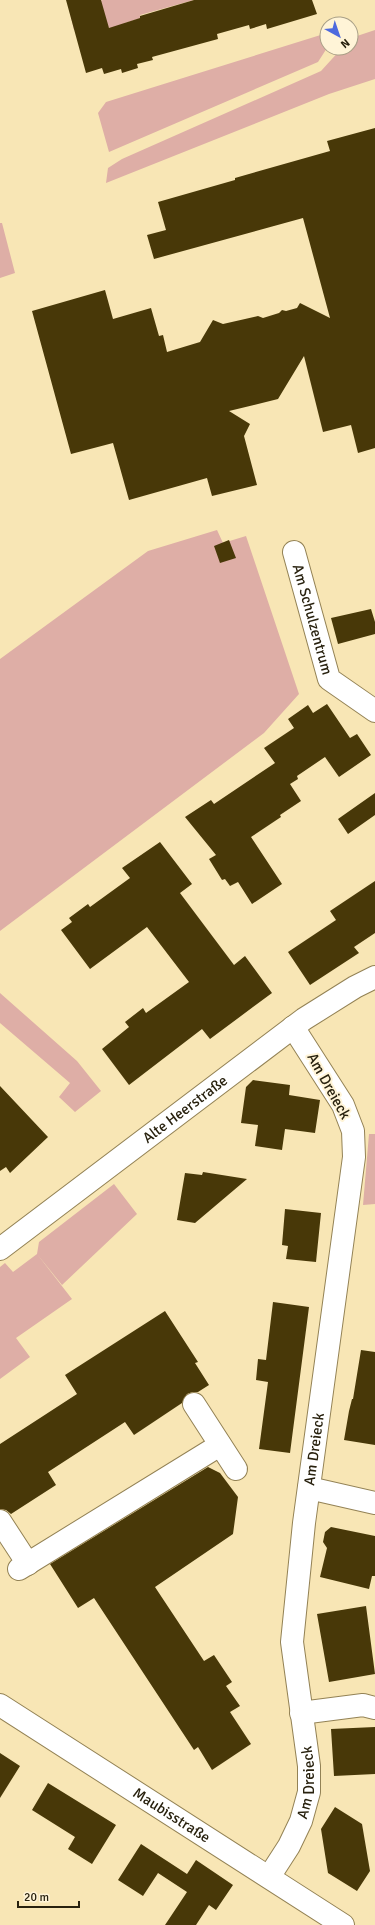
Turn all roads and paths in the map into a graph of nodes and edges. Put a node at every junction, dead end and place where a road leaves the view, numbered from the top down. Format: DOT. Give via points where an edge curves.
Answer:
graph roads {
  1 [pos="294,552"];
  2 [pos="375,711"];
  3 [pos="375,977"];
  4 [pos="293,1027"];
  5 [pos="0,1249"];
  6 [pos="194,1404"];
  7 [pos="220,1445"];
  8 [pos="236,1469"];
  9 [pos="309,1488"];
  10 [pos="375,1503"];
  11 [pos="0,1521"];
  12 [pos="0,1705"];
  13 [pos="375,1708"];
  14 [pos="301,1713"];
  15 [pos="268,1877"];
  16 [pos="343,1925"];
  1 -- 2 [label="street, Am Schulzentrum" via="329,679"];
  3 -- 4 [label="street, Alte Heerstraße" via="330,1002"];
  4 -- 5 [label="street, Alte Heerstraße"];
  4 -- 9 [label="street, Am Dreieck" via="343,1105 353,1131 354,1157"];
  6 -- 7 [label="street"];
  7 -- 8 [label="street"];
  7 -- 11 [label="street" via="23,1566"];
  9 -- 10 [label="street"];
  9 -- 14 [label="street, Am Dreieck" via="292,1642"];
  12 -- 15 [label="street, Maubisstraße"];
  13 -- 14 [label="street" via="363,1706"];
  14 -- 15 [label="street, Am Dreieck" via="309,1766 309,1792 301,1822"];
  15 -- 16 [label="street, Maubisstraße"];
}
